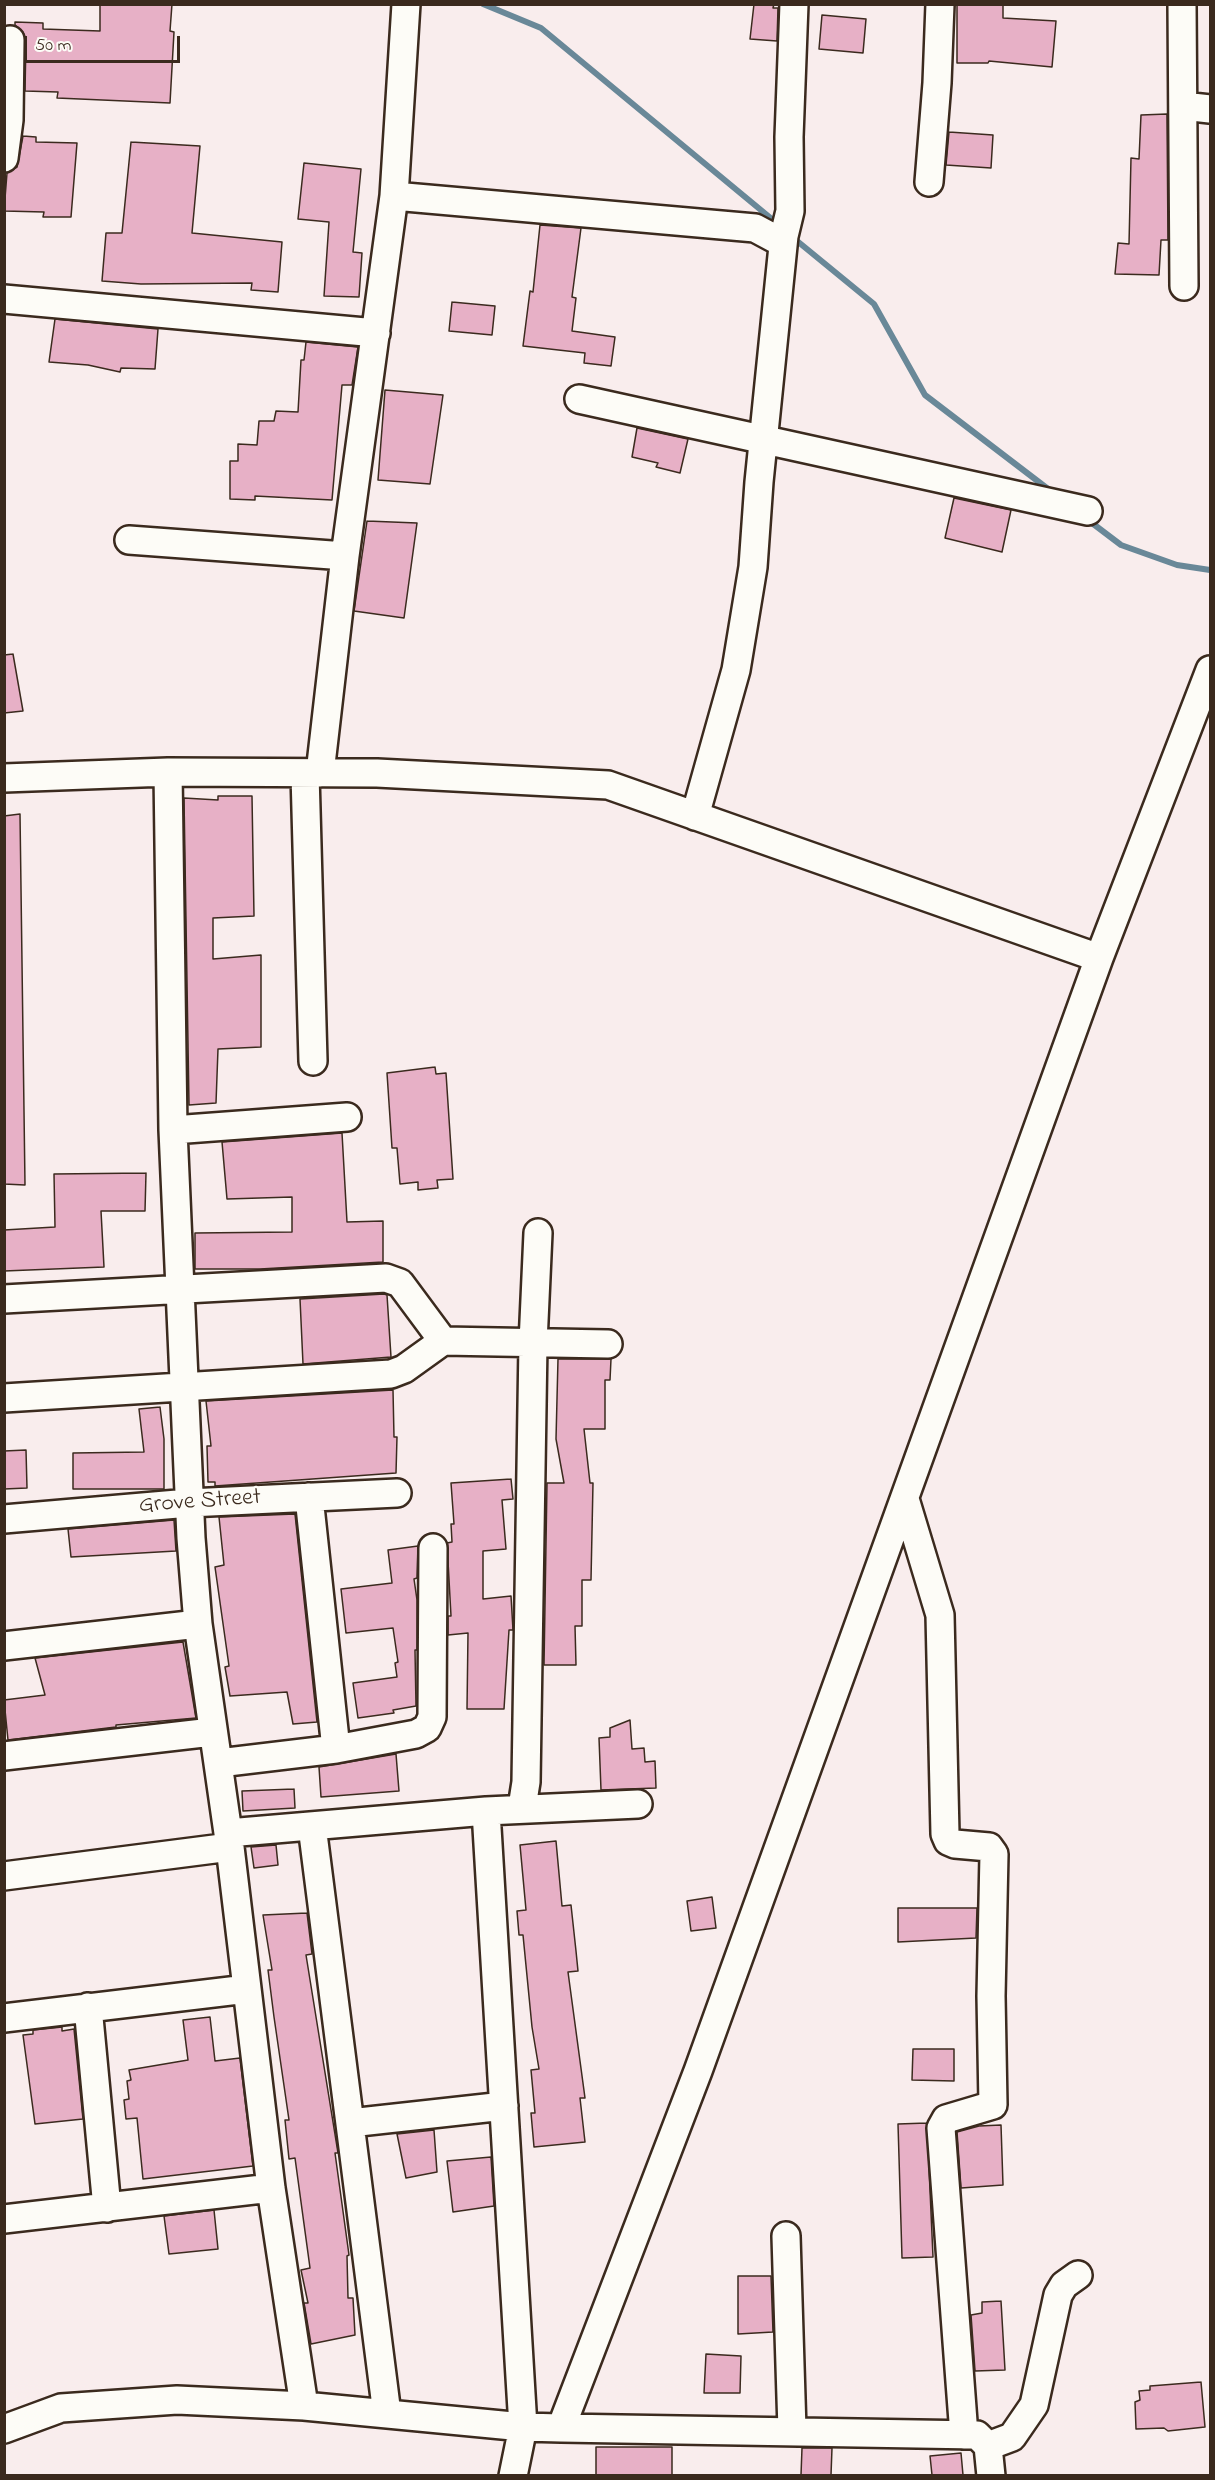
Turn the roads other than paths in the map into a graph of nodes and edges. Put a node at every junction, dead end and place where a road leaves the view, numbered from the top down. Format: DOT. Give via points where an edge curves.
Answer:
graph roads {
  1 [pos="406,4"];
  2 [pos="794,4"];
  3 [pos="940,4"];
  4 [pos="1182,4"];
  5 [pos="10,40"];
  6 [pos="1183,106"];
  7 [pos="1210,109"];
  8 [pos="4,158"];
  9 [pos="929,182"];
  10 [pos="394,196"];
  11 [pos="786,230"];
  12 [pos="1184,286"];
  13 [pos="4,299"];
  14 [pos="376,333"];
  15 [pos="579,399"];
  16 [pos="764,439"];
  17 [pos="1088,511"];
  18 [pos="129,540"];
  19 [pos="345,556"];
  20 [pos="1210,670"];
  21 [pos="168,772"];
  22 [pos="313,774"];
  23 [pos="4,778"];
  24 [pos="695,816"];
  25 [pos="1099,958"];
  26 [pos="313,1061"];
  27 [pos="347,1117"];
  28 [pos="173,1130"];
  29 [pos="538,1233"];
  30 [pos="181,1289"];
  31 [pos="4,1299"];
  32 [pos="443,1341"];
  33 [pos="533,1343"];
  34 [pos="608,1344"];
  35 [pos="184,1387"];
  36 [pos="4,1398"];
  37 [pos="396,1493"];
  38 [pos="309,1497"];
  39 [pos="905,1499"];
  40 [pos="189,1503"];
  41 [pos="4,1519"];
  42 [pos="433,1548"];
  43 [pos="198,1624"];
  44 [pos="4,1646"];
  45 [pos="212,1732"];
  46 [pos="336,1749"];
  47 [pos="4,1756"];
  48 [pos="219,1763"];
  49 [pos="638,1804"];
  50 [pos="518,1809"];
  51 [pos="486,1811"];
  52 [pos="312,1826"];
  53 [pos="229,1840"];
  54 [pos="4,1876"];
  55 [pos="247,1989"];
  56 [pos="88,2007"];
  57 [pos="4,2018"];
  58 [pos="504,2106"];
  59 [pos="350,2123"];
  60 [pos="271,2188"];
  61 [pos="107,2208"];
  62 [pos="4,2219"];
  63 [pos="786,2236"];
  64 [pos="1078,2275"];
  65 [pos="304,2406"];
  66 [pos="387,2414"];
  67 [pos="523,2427"];
  68 [pos="561,2428"];
  69 [pos="4,2429"];
  70 [pos="792,2430"];
  71 [pos="976,2440"];
  72 [pos="513,2475"];
  73 [pos="991,2475"];
  1 -- 10 [label="street"];
  2 -- 11 [label="street"];
  3 -- 9 [label="street"];
  4 -- 6 [label="street"];
  5 -- 8 [label="street" via="9,120"];
  6 -- 7 [label="street"];
  6 -- 12 [label="street"];
  10 -- 11 [label="street"];
  10 -- 14 [label="street"];
  11 -- 16 [label="street"];
  13 -- 14 [label="street"];
  14 -- 19 [label="street"];
  15 -- 16 [label="street"];
  16 -- 17 [label="street"];
  16 -- 24 [label="street" via="743,635"];
  18 -- 19 [label="street"];
  19 -- 22 [label="street"];
  20 -- 25 [label="street"];
  21 -- 22 [label="street"];
  21 -- 23 [label="street"];
  21 -- 28 [label="street"];
  22 -- 24 [label="street" via="377,773 608,785"];
  22 -- 26 [label="street"];
  24 -- 25 [label="street"];
  25 -- 39 [label="street"];
  27 -- 28 [label="street"];
  28 -- 30 [label="street"];
  29 -- 33 [label="street"];
  30 -- 31 [label="street"];
  30 -- 32 [label="street" via="386,1278 400,1283"];
  30 -- 35 [label="street"];
  32 -- 33 [label="street"];
  32 -- 35 [label="street" via="391,1374"];
  33 -- 34 [label="street"];
  33 -- 50 [label="street" via="526,1782"];
  35 -- 36 [label="street"];
  35 -- 40 [label="street"];
  37 -- 38 [label="street, Grove Street"];
  38 -- 40 [label="street, Grove Street"];
  38 -- 46 [label="street"];
  39 -- 68 [label="street" via="698,2071"];
  39 -- 71 [label="street" via="940,1615 945,1834 955,1844 989,1847 994,1854 993,2105 946,2119 941,2128"];
  40 -- 41 [label="street, Grove Street"];
  40 -- 43 [label="street"];
  42 -- 46 [label="street" via="432,1717 427,1728 416,1734"];
  43 -- 44 [label="street"];
  43 -- 45 [label="street"];
  45 -- 47 [label="street"];
  45 -- 48 [label="street"];
  46 -- 48 [label="street"];
  48 -- 53 [label="street"];
  49 -- 50 [label="street"];
  50 -- 51 [label="street"];
  51 -- 52 [label="street"];
  51 -- 58 [label="street"];
  52 -- 53 [label="street"];
  52 -- 59 [label="street"];
  53 -- 54 [label="street"];
  53 -- 55 [label="street"];
  55 -- 56 [label="street"];
  55 -- 60 [label="street"];
  56 -- 57 [label="street"];
  56 -- 61 [label="street"];
  58 -- 59 [label="street"];
  58 -- 67 [label="street"];
  59 -- 66 [label="street"];
  60 -- 61 [label="street"];
  60 -- 65 [label="street"];
  61 -- 62 [label="street"];
  63 -- 70 [label="street"];
  64 -- 71 [label="street" via="1058,2295 1034,2405 1012,2437"];
  65 -- 66 [label="street"];
  65 -- 69 [label="street" via="177,2400 72,2407"];
  66 -- 67 [label="street"];
  67 -- 68 [label="street"];
  67 -- 72 [label="street"];
  68 -- 70 [label="street"];
  70 -- 71 [label="street"];
  71 -- 73 [label="street"];
}
